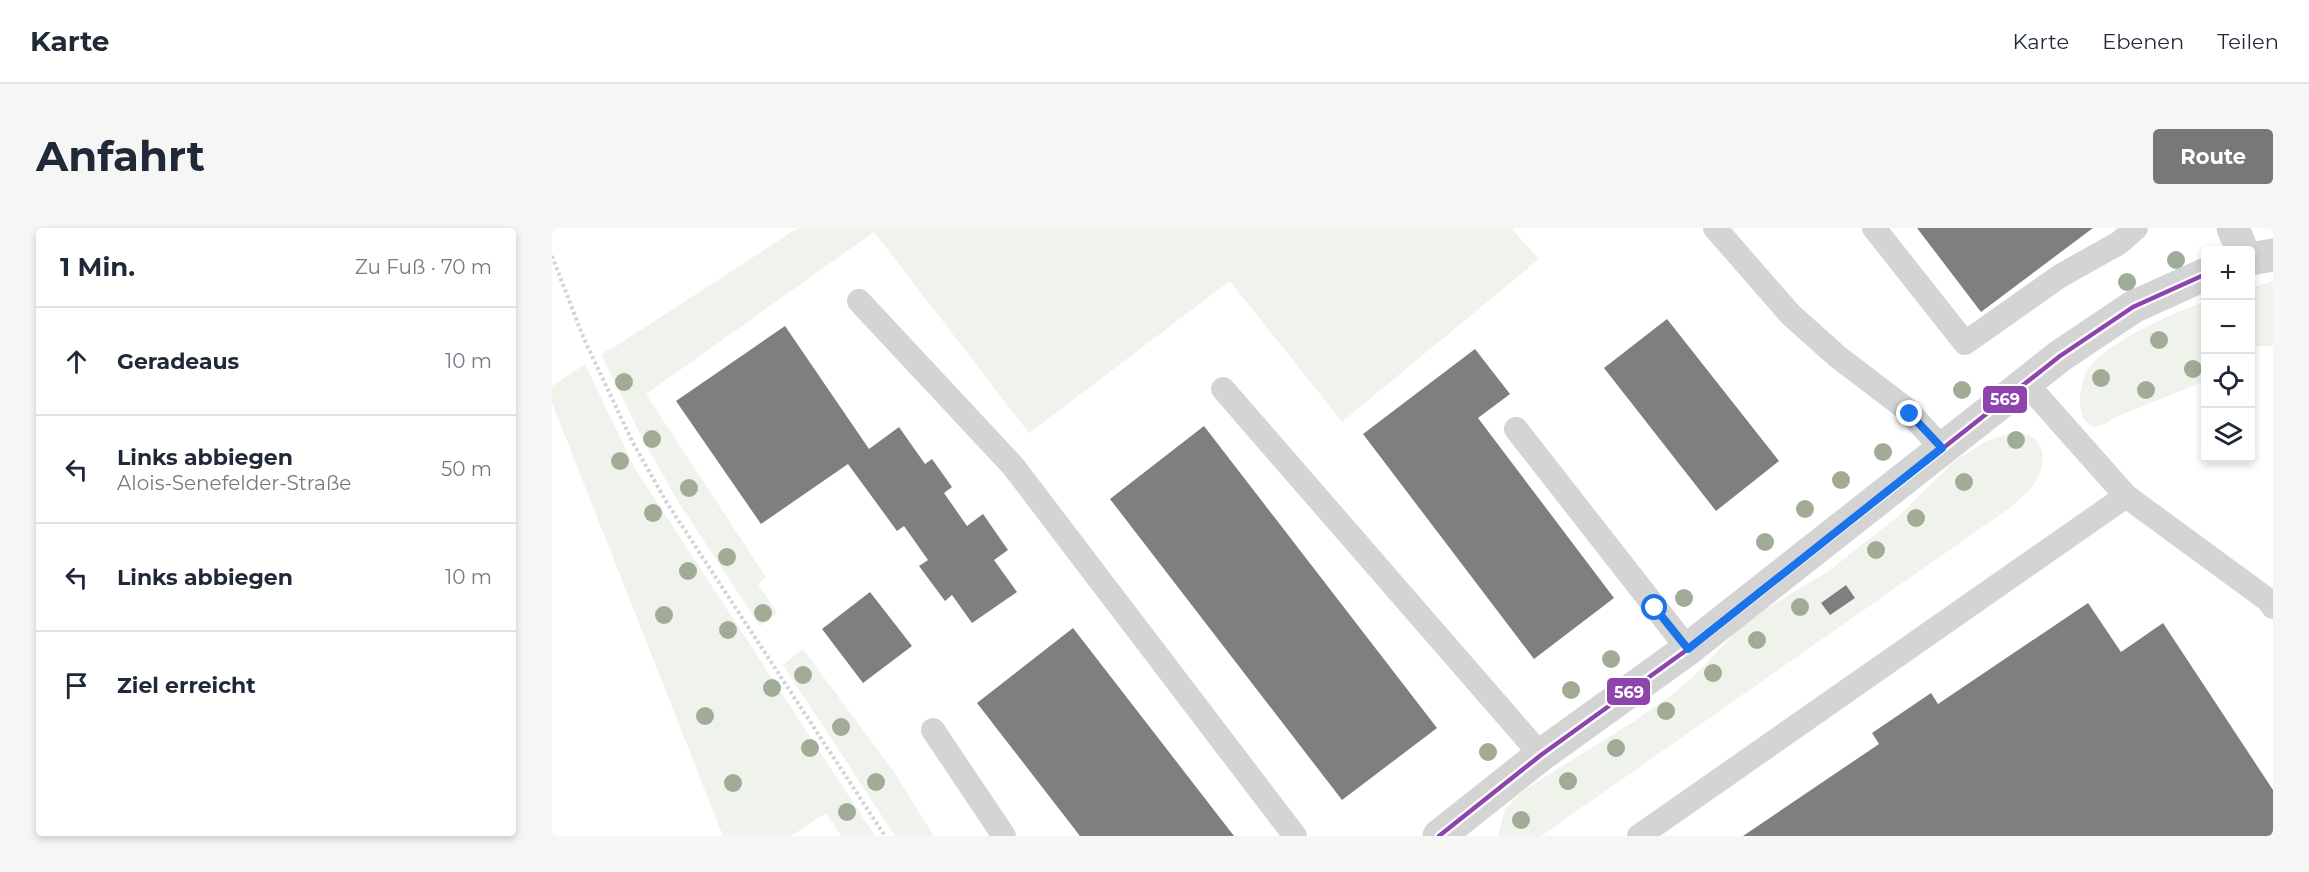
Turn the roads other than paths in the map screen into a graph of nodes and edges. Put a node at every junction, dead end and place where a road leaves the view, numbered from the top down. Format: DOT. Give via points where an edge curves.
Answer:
graph roads {
  1 [pos="1715,228"];
  2 [pos="1874,228"];
  3 [pos="2136,228"];
  4 [pos="2233,228"];
  5 [pos="2240,246"];
  6 [pos="2273,255"];
  7 [pos="2255,258"];
  8 [pos="2201,276"];
  9 [pos="860,301"];
  10 [pos="2026,383"];
  11 [pos="1223,389"];
  12 [pos="1516,429"];
  13 [pos="1942,448"];
  14 [pos="2126,496"];
  15 [pos="2273,607"];
  16 [pos="1688,649"];
  17 [pos="933,730"];
  18 [pos="1541,755"];
  19 [pos="1004,836"];
  20 [pos="1295,836"];
  21 [pos="1439,836"];
  22 [pos="1640,836"];
  1 -- 13 [label="lane" via="1791,315 1905,408"];
  2 -- 3 [label="lane" via="1965,343"];
  4 -- 5 [label="street"];
  6 -- 7 [label="street"];
  8 -- 10 [label="street" via="2133,307"];
  9 -- 20 [label="lane" via="1012,466"];
  10 -- 13 [label="street"];
  10 -- 14 [label="lane"];
  11 -- 18 [label="lane"];
  12 -- 16 [label="lane"];
  13 -- 16 [label="street"];
  14 -- 15 [label="lane"];
  14 -- 22 [label="lane"];
  16 -- 18 [label="street"];
  17 -- 19 [label="lane"];
  18 -- 21 [label="street"];
}
